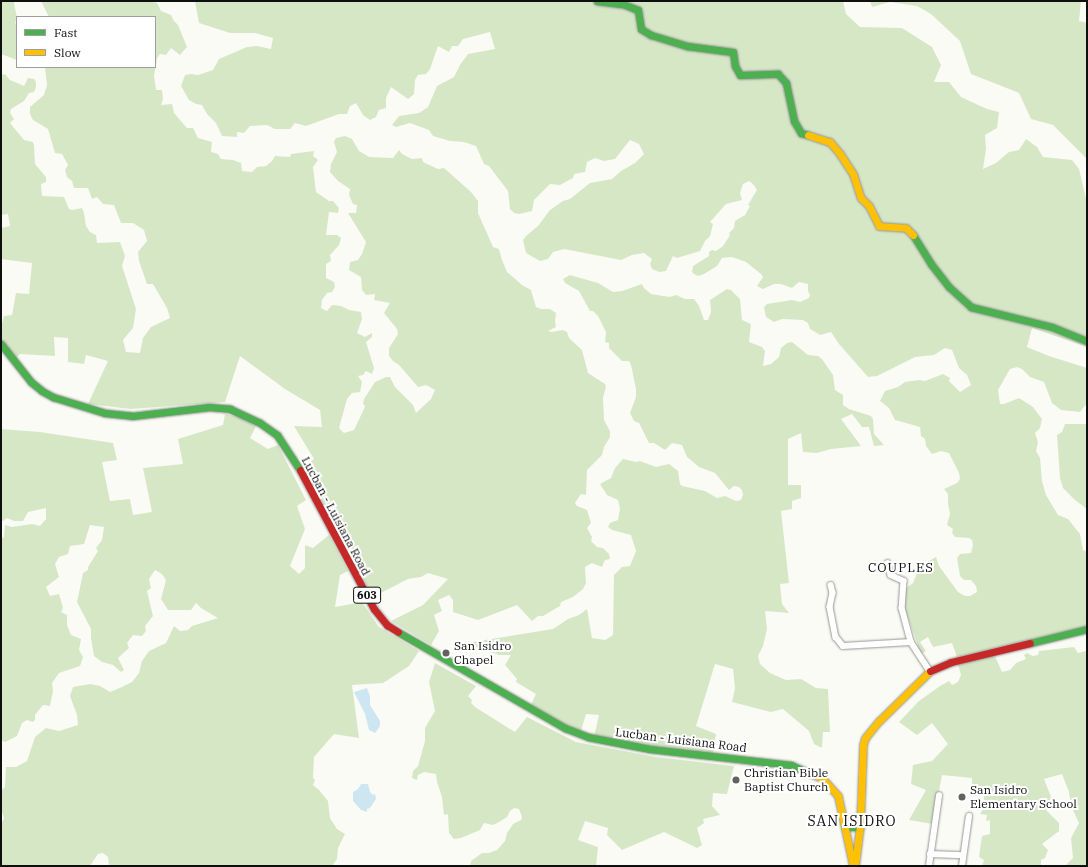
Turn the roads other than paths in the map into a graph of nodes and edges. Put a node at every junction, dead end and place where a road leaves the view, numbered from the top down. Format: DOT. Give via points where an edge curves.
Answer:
graph roads {
  1 [pos="597,1"];
  2 [pos="1087,341"];
  3 [pos="1,344"];
  4 [pos="888,563"];
  5 [pos="831,585"];
  6 [pos="1087,628"];
  7 [pos="911,642"];
  8 [pos="930,671"];
  9 [pos="939,796"];
  10 [pos="969,816"];
  11 [pos="845,827"];
  12 [pos="860,827"];
  13 [pos="930,854"];
  14 [pos="963,855"];
  15 [pos="854,866"];
  16 [pos="929,866"];
  17 [pos="962,866"];
  1 -- 2 [label="main road" via="623,4 638,10 641,29 651,35 687,46 733,52 735,66 740,75 778,74 786,83 794,121 801,133 830,142 853,174 862,198 879,226 906,228 949,287 971,307 1052,327"];
  3 -- 11 [label="main road, Lucban - Luisiana Road / 603" via="31,382 42,391 104,413 132,416 209,408 230,409 260,423 277,435 294,459 374,609 387,625 565,728 588,737 650,749 765,761 790,765 810,772 822,778 838,796"];
  4 -- 7 [label="street" via="891,575 904,581 902,608"];
  5 -- 7 [label="street" via="833,593 830,607 836,637 844,646"];
  6 -- 8 [label="main road" via="985,652"];
  7 -- 8 [label="street"];
  8 -- 12 [label="main road" via="865,738"];
  9 -- 13 [label="street"];
  10 -- 14 [label="street"];
  11 -- 12 [label="main road"];
  11 -- 15 [label="main road, 603"];
  12 -- 15 [label="main road"];
  13 -- 14 [label="street"];
  13 -- 16 [label="street"];
  14 -- 17 [label="street"];
}
